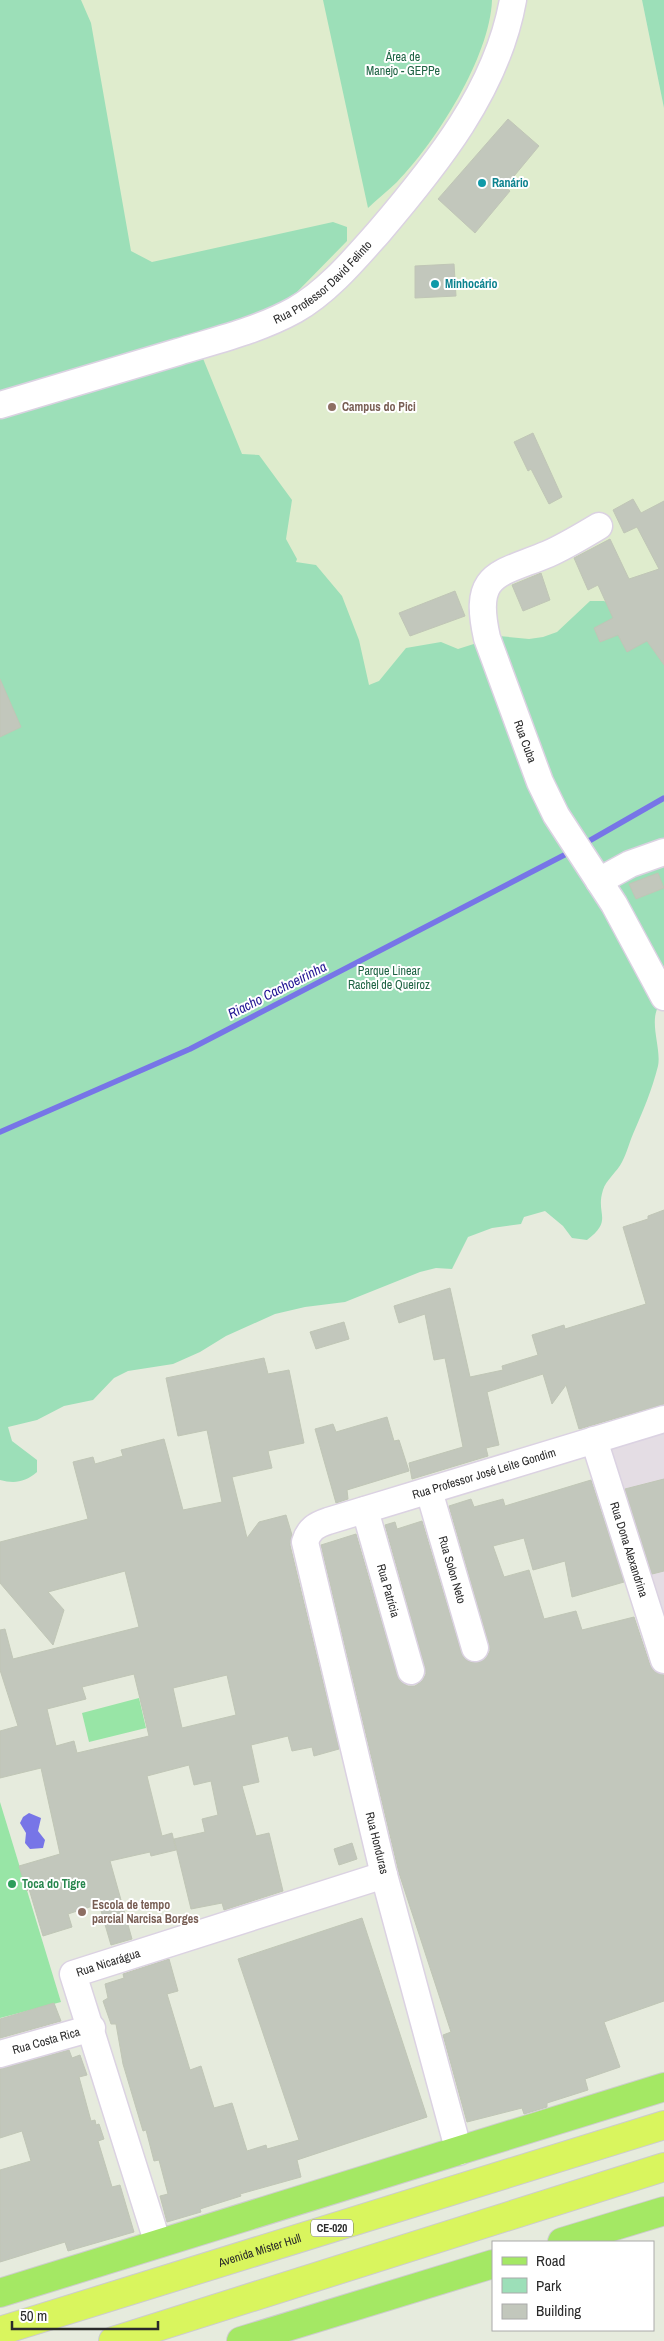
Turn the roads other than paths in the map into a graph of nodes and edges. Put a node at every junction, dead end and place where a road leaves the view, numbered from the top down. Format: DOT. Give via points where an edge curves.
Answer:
graph roads {
  1 [pos="513,0"];
  2 [pos="0,405"];
  3 [pos="599,526"];
  4 [pos="664,852"];
  5 [pos="596,876"];
  6 [pos="664,997"];
  7 [pos="664,1419"];
  8 [pos="594,1440"];
  9 [pos="429,1491"];
  10 [pos="365,1510"];
  11 [pos="308,1533"];
  12 [pos="475,1648"];
  13 [pos="664,1660"];
  14 [pos="412,1671"];
  15 [pos="384,1875"];
  16 [pos="92,2028"];
  17 [pos="0,2054"];
  18 [pos="664,2087"];
  19 [pos="664,2125"];
  20 [pos="459,2152"];
  21 [pos="664,2167"];
  22 [pos="664,2211"];
  23 [pos="565,2241"];
  24 [pos="158,2244"];
  25 [pos="492,2264"];
  26 [pos="0,2293"];
  27 [pos="0,2330"];
  28 [pos="114,2341"];
  29 [pos="241,2341"];
  1 -- 2 [label="street, Rua Professor David Felinto" via="502,45 469,114 403,203 328,285 296,310 244,332"];
  3 -- 5 [label="street, Rua Cuba" via="550,553 492,578 482,604 486,638 540,782 564,828"];
  4 -- 5 [label="street"];
  5 -- 6 [label="street, Rua Cuba"];
  7 -- 8 [label="street, Rua Professor José Leite Gondim"];
  8 -- 9 [label="street, Rua Professor José Leite Gondim"];
  8 -- 13 [label="street, Rua Dona Alexandrina"];
  9 -- 10 [label="street, Rua Professor José Leite Gondim"];
  9 -- 12 [label="street, Rua Solon Neto"];
  10 -- 11 [label="street, Rua Professor José Leite Gondim" via="316,1525"];
  10 -- 14 [label="street, Rua Patrícia"];
  11 -- 15 [label="street, Rua Honduras" via="306,1553"];
  15 -- 16 [label="street, Rua Nicarágua" via="73,1974"];
  15 -- 20 [label="street, Rua Honduras"];
  16 -- 17 [label="street, Rua Costa Rica"];
  16 -- 24 [label="street, Rua Nicarágua"];
  18 -- 20 [label="main road"];
  19 -- 27 [label="highway, Avenida Mister Hull / CE-020"];
  20 -- 24 [label="main road"];
  21 -- 28 [label="highway"];
  22 -- 23 [label="main road"];
  24 -- 26 [label="main road"];
  25 -- 29 [label="main road"];
}
